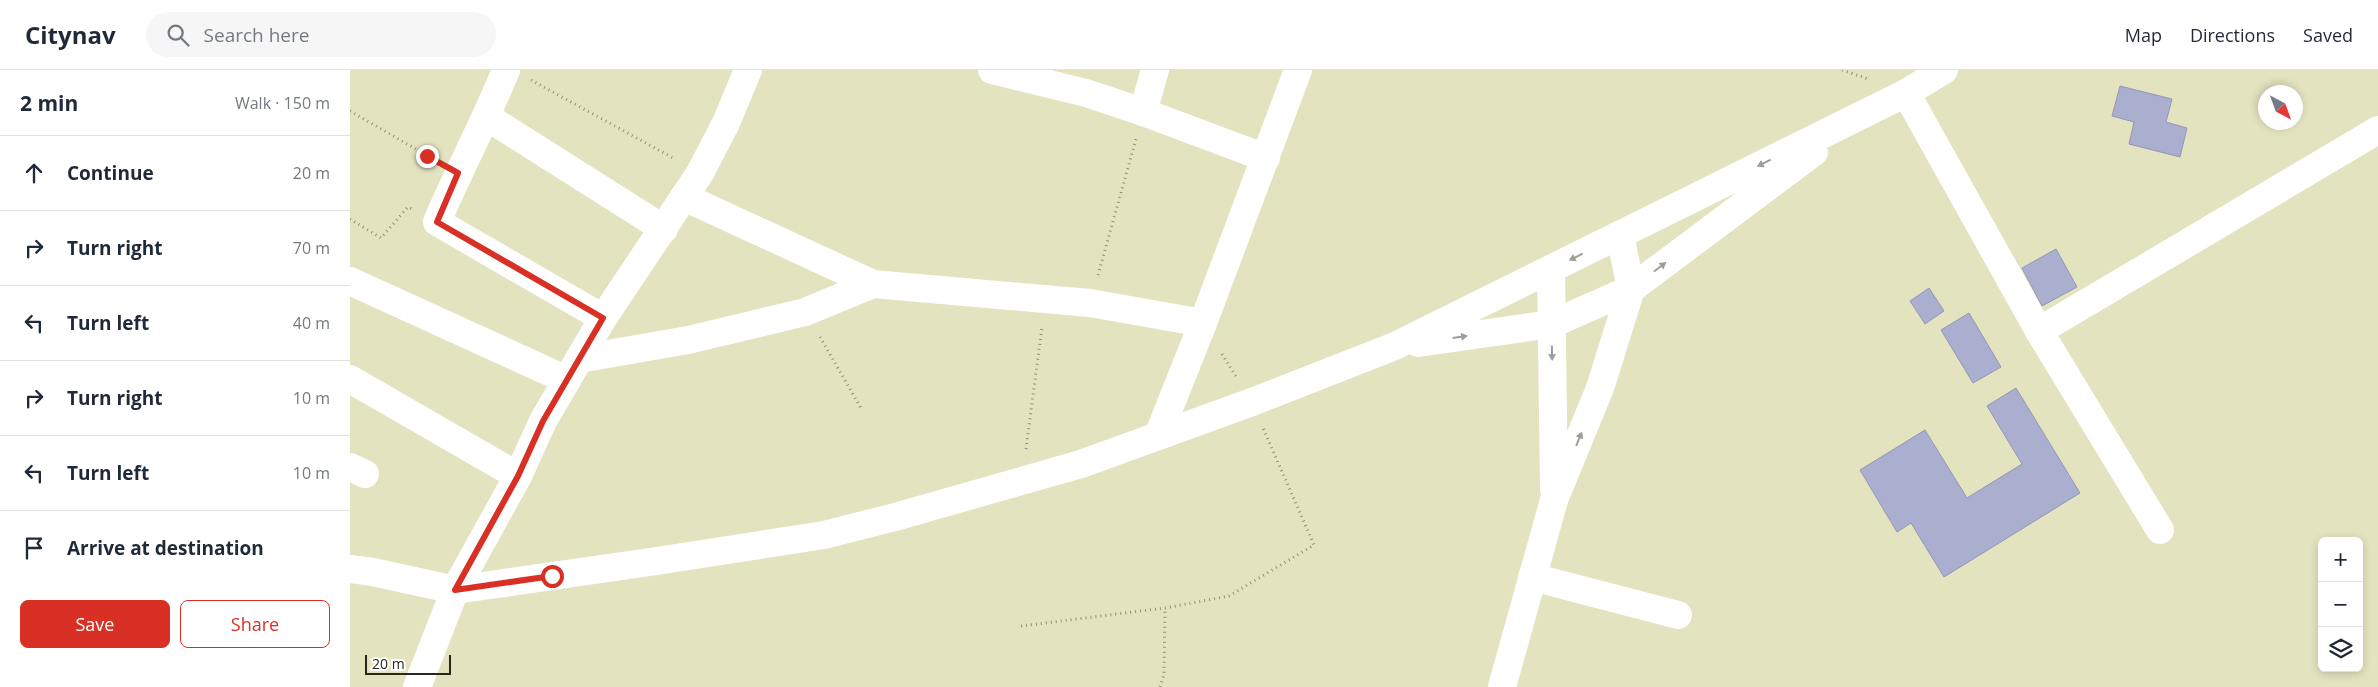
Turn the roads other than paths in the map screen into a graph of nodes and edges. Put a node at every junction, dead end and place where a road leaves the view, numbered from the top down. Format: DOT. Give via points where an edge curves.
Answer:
graph roads {
  1 [pos="748,70"];
  2 [pos="992,70"];
  3 [pos="1155,70"];
  4 [pos="1298,70"];
  5 [pos="1944,70"];
  6 [pos="518,75"];
  7 [pos="1906,93"];
  8 [pos="1870,110"];
  9 [pos="1143,112"];
  10 [pos="487,117"];
  11 [pos="2378,130"];
  12 [pos="1266,158"];
  13 [pos="684,197"];
  14 [pos="664,229"];
  15 [pos="1620,235"];
  16 [pos="1551,269"];
  17 [pos="350,282"];
  18 [pos="873,284"];
  19 [pos="1631,289"];
  20 [pos="603,318"];
  21 [pos="1203,323"];
  22 [pos="1552,324"];
  23 [pos="2039,331"];
  24 [pos="1395,346"];
  25 [pos="573,369"];
  26 [pos="350,379"];
  27 [pos="1158,436"];
  28 [pos="518,476"];
  29 [pos="1554,500"];
  30 [pos="2160,530"];
  31 [pos="350,569"];
  32 [pos="1532,577"];
  33 [pos="455,590"];
  34 [pos="1678,615"];
  35 [pos="417,687"];
  36 [pos="1502,687"];
  1 -- 13 [label="street" via="726,122"];
  2 -- 9 [label="street" via="1086,93"];
  3 -- 9 [label="street"];
  4 -- 12 [label="street"];
  5 -- 7 [label="street"];
  6 -- 10 [label="street"];
  7 -- 8 [label="street"];
  7 -- 23 [label="street"];
  8 -- 15 [label="street, one-way"];
  19 -- 8 [label="street, one-way"];
  9 -- 12 [label="street"];
  10 -- 14 [label="street"];
  10 -- 20 [label="street" via="437,222"];
  11 -- 23 [label="street"];
  12 -- 21 [label="street"];
  13 -- 14 [label="street"];
  13 -- 18 [label="street"];
  14 -- 20 [label="street"];
  15 -- 16 [label="street, one-way"];
  15 -- 19 [label="street"];
  16 -- 22 [label="street"];
  16 -- 24 [label="street"];
  17 -- 25 [label="street"];
  18 -- 21 [label="street" via="1090,303"];
  18 -- 25 [label="street" via="805,312"];
  19 -- 22 [label="street"];
  29 -- 19 [label="street, one-way" via="1600,388"];
  20 -- 25 [label="street"];
  21 -- 27 [label="street"];
  24 -- 22 [label="street, one-way"];
  22 -- 29 [label="street, one-way"];
  23 -- 30 [label="street"];
  24 -- 27 [label="street"];
  25 -- 28 [label="street" via="543,421"];
  26 -- 28 [label="street"];
  27 -- 33 [label="street" via="1080,464 824,535"];
  28 -- 33 [label="street"];
  29 -- 32 [label="street"];
  31 -- 33 [label="street"];
  32 -- 34 [label="street"];
  32 -- 36 [label="street"];
  33 -- 35 [label="street"];
}
